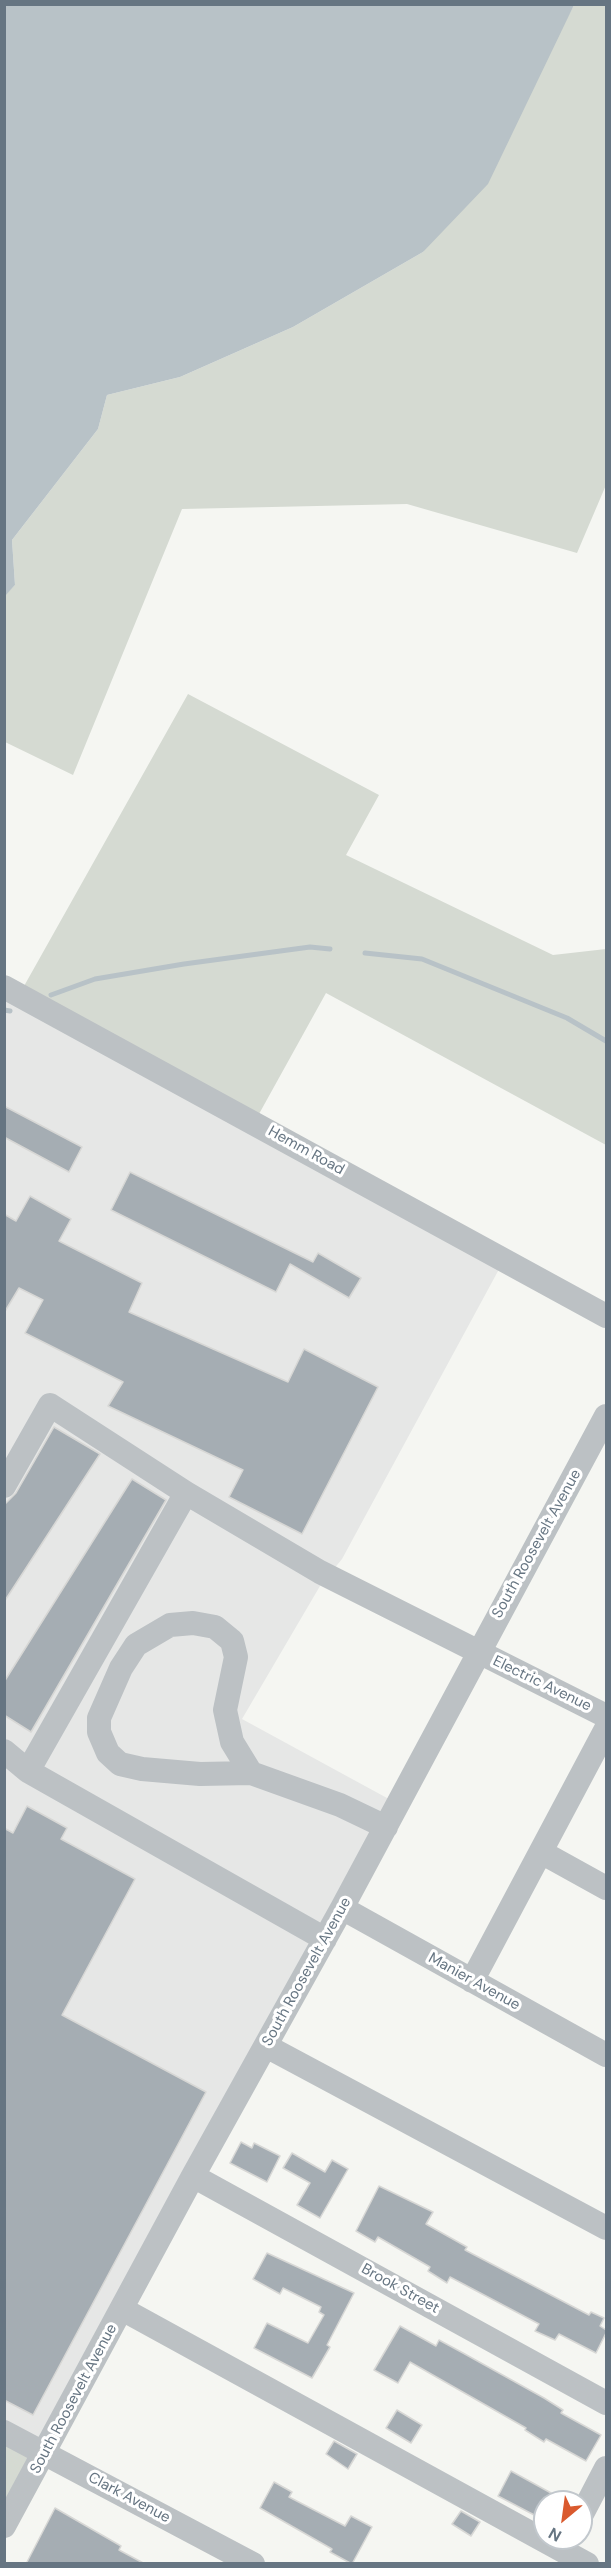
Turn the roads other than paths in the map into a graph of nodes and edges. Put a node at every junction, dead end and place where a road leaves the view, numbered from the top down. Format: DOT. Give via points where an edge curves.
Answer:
graph roads {
  1 [pos="4,987"];
  2 [pos="606,1316"];
  3 [pos="606,1416"];
  4 [pos="4,1486"];
  5 [pos="186,1493"];
  6 [pos="477,1653"];
  7 [pos="606,1716"];
  8 [pos="606,1729"];
  9 [pos="4,1751"];
  10 [pos="28,1771"];
  11 [pos="251,1773"];
  12 [pos="386,1827"];
  13 [pos="541,1852"];
  14 [pos="606,1888"];
  15 [pos="342,1908"];
  16 [pos="325,1939"];
  17 [pos="472,1980"];
  18 [pos="266,2046"];
  19 [pos="606,2055"];
  20 [pos="194,2176"];
  21 [pos="606,2228"];
  22 [pos="122,2309"];
  23 [pos="606,2403"];
  24 [pos="4,2433"];
  25 [pos="45,2454"];
  26 [pos="606,2468"];
  27 [pos="593,2493"];
  28 [pos="4,2526"];
  29 [pos="533,2534"];
  30 [pos="562,2550"];
  31 [pos="253,2564"];
  32 [pos="587,2564"];
  1 -- 2 [label="street, Hemm Road"];
  3 -- 6 [label="street, South Roosevelt Avenue"];
  4 -- 5 [label="street, Electric Avenue" via="50,1405"];
  5 -- 6 [label="street, Electric Avenue" via="320,1572"];
  5 -- 10 [label="street"];
  6 -- 7 [label="street, Electric Avenue"];
  6 -- 12 [label="street, South Roosevelt Avenue"];
  8 -- 13 [label="street"];
  9 -- 10 [label="street"];
  10 -- 16 [label="street"];
  11 -- 11 [label="street" via="142,1769 120,1764 108,1753 99,1732 99,1718 136,1645 170,1625 194,1623 215,1627 232,1641 236,1657 225,1710 232,1742"];
  11 -- 12 [label="street" via="340,1805"];
  12 -- 15 [label="street, South Roosevelt Avenue"];
  13 -- 14 [label="street"];
  13 -- 17 [label="street"];
  15 -- 16 [label="street, South Roosevelt Avenue"];
  15 -- 17 [label="street, Manier Avenue"];
  16 -- 18 [label="street, South Roosevelt Avenue"];
  17 -- 19 [label="street, Manier Avenue"];
  18 -- 20 [label="street, South Roosevelt Avenue"];
  18 -- 21 [label="street"];
  20 -- 22 [label="street, South Roosevelt Avenue"];
  20 -- 23 [label="street, Brook Street"];
  22 -- 25 [label="street, South Roosevelt Avenue"];
  22 -- 29 [label="street"];
  24 -- 25 [label="street, Clark Avenue"];
  25 -- 28 [label="street, South Roosevelt Avenue"];
  25 -- 31 [label="street, Clark Avenue"];
  26 -- 27 [label="street"];
  30 -- 32 [label="street"];
}
